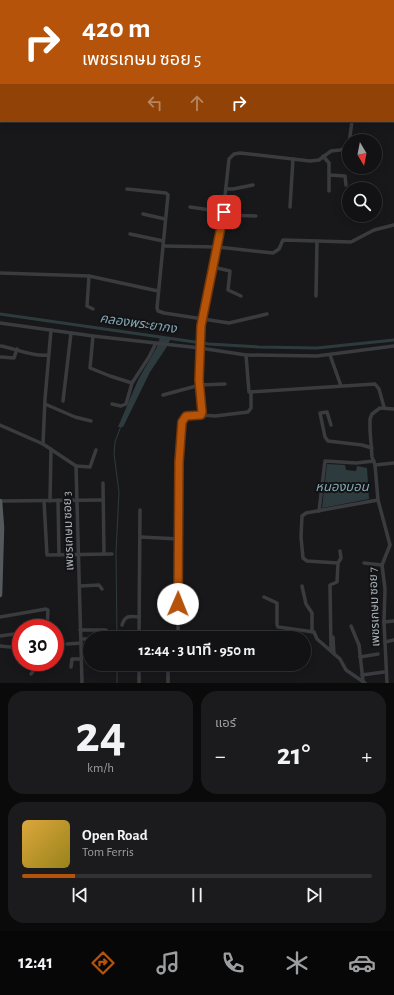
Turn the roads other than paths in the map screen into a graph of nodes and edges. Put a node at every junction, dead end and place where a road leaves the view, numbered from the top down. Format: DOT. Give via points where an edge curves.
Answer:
graph roads {
  1 [pos="352,122"];
  2 [pos="323,156"];
  3 [pos="293,159"];
  4 [pos="330,175"];
  5 [pos="346,182"];
  6 [pos="253,185"];
  7 [pos="226,188"];
  8 [pos="128,189"];
  9 [pos="329,191"];
  10 [pos="190,207"];
  11 [pos="290,207"];
  12 [pos="143,214"];
  13 [pos="224,214"];
  14 [pos="256,216"];
  15 [pos="165,219"];
  16 [pos="394,225"];
  17 [pos="130,234"];
  18 [pos="318,241"];
  19 [pos="163,244"];
  20 [pos="218,246"];
  21 [pos="213,267"];
  22 [pos="0,273"];
  23 [pos="89,276"];
  24 [pos="158,291"];
  25 [pos="241,296"];
  26 [pos="316,296"];
  27 [pos="93,309"];
  28 [pos="267,314"];
  29 [pos="202,319"];
  30 [pos="0,322"];
  31 [pos="52,330"];
  32 [pos="72,333"];
  33 [pos="92,336"];
  34 [pos="156,343"];
  35 [pos="1,346"];
  36 [pos="394,346"];
  37 [pos="200,347"];
  38 [pos="17,349"];
  39 [pos="48,354"];
  40 [pos="246,355"];
  41 [pos="330,355"];
  42 [pos="1,357"];
  43 [pos="132,383"];
  44 [pos="225,384"];
  45 [pos="200,385"];
  46 [pos="341,386"];
  47 [pos="251,392"];
  48 [pos="163,395"];
  49 [pos="64,401"];
  50 [pos="45,404"];
  51 [pos="112,404"];
  52 [pos="384,408"];
  53 [pos="394,409"];
  54 [pos="201,415"];
  55 [pos="92,421"];
  56 [pos="0,425"];
  57 [pos="331,425"];
  58 [pos="43,444"];
  59 [pos="372,448"];
  60 [pos="51,449"];
  61 [pos="96,450"];
  62 [pos="374,463"];
  63 [pos="394,463"];
  64 [pos="76,466"];
  65 [pos="103,483"];
  66 [pos="50,500"];
  67 [pos="58,500"];
  68 [pos="77,500"];
  69 [pos="103,500"];
  70 [pos="378,500"];
  71 [pos="0,501"];
  72 [pos="44,501"];
  73 [pos="140,510"];
  74 [pos="319,511"];
  75 [pos="141,537"];
  76 [pos="180,539"];
  77 [pos="340,551"];
  78 [pos="104,554"];
  79 [pos="112,554"];
  80 [pos="59,555"];
  81 [pos="79,555"];
  82 [pos="338,563"];
  83 [pos="364,563"];
  84 [pos="382,565"];
  85 [pos="80,586"];
  86 [pos="302,586"];
  87 [pos="102,589"];
  88 [pos="0,595"];
  89 [pos="264,597"];
  90 [pos="0,617"];
  91 [pos="139,617"];
  92 [pos="48,619"];
  93 [pos="394,621"];
  94 [pos="384,622"];
  95 [pos="122,625"];
  96 [pos="351,626"];
  97 [pos="80,630"];
  98 [pos="106,630"];
  99 [pos="139,631"];
  100 [pos="178,631"];
  101 [pos="313,632"];
  102 [pos="12,634"];
  103 [pos="0,636"];
  104 [pos="333,637"];
  105 [pos="394,640"];
  106 [pos="81,641"];
  107 [pos="385,642"];
  108 [pos="67,644"];
  109 [pos="0,646"];
  110 [pos="12,647"];
  111 [pos="332,653"];
  112 [pos="378,654"];
  113 [pos="360,657"];
  114 [pos="81,659"];
  115 [pos="71,667"];
  116 [pos="34,671"];
  117 [pos="139,671"];
  118 [pos="168,671"];
  119 [pos="384,672"];
  120 [pos="31,674"];
  121 [pos="362,675"];
  122 [pos="364,682"];
  123 [pos="82,683"];
  124 [pos="139,683"];
  125 [pos="168,683"];
  126 [pos="387,683"];
  1 -- 2 [label="street" via="349,144 346,148 330,151"];
  2 -- 3 [label="street" via="319,160 310,161"];
  2 -- 4 [label="street" via="328,161"];
  3 -- 7 [label="street" via="234,154 229,159"];
  3 -- 11 [label="street"];
  4 -- 5 [label="street" via="345,176"];
  4 -- 9 [label="street"];
  6 -- 7 [label="street"];
  7 -- 13 [label="street"];
  8 -- 15 [label="street" via="168,194"];
  10 -- 13 [label="street"];
  12 -- 15 [label="street"];
  13 -- 14 [label="street"];
  13 -- 20 [label="street"];
  15 -- 19 [label="street"];
  16 -- 18 [label="street" via="374,230 351,242"];
  17 -- 19 [label="street"];
  18 -- 20 [label="street" via="283,240 273,252"];
  18 -- 26 [label="street"];
  19 -- 20 [label="street"];
  19 -- 24 [label="street"];
  20 -- 21 [label="street"];
  21 -- 25 [label="street" via="230,271 228,290"];
  21 -- 29 [label="street"];
  22 -- 23 [label="street"];
  23 -- 24 [label="street"];
  23 -- 27 [label="street" via="87,306"];
  24 -- 29 [label="street" via="158,311"];
  28 -- 29 [label="street" via="231,322"];
  29 -- 37 [label="street"];
  30 -- 31 [label="street"];
  31 -- 32 [label="street"];
  31 -- 39 [label="street"];
  32 -- 33 [label="street"];
  32 -- 49 [label="street"];
  33 -- 34 [label="street"];
  33 -- 43 [label="street" via="90,368"];
  34 -- 37 [label="street"];
  34 -- 43 [label="street"];
  35 -- 38 [label="street"];
  36 -- 41 [label="street"];
  37 -- 40 [label="street"];
  37 -- 45 [label="street"];
  38 -- 39 [label="street" via="34,355"];
  38 -- 42 [label="street" via="14,358"];
  39 -- 50 [label="street"];
  40 -- 41 [label="street"];
  40 -- 47 [label="street"];
  41 -- 46 [label="street"];
  43 -- 51 [label="street" via="126,404"];
  44 -- 45 [label="street"];
  45 -- 48 [label="street"];
  45 -- 54 [label="street" via="203,409"];
  46 -- 47 [label="street"];
  46 -- 52 [label="street" via="375,384 378,386"];
  47 -- 54 [label="street" via="251,408 248,412"];
  50 -- 55 [label="street"];
  50 -- 58 [label="street"];
  52 -- 53 [label="street"];
  52 -- 59 [label="street, เพชรเกษม ซอย 7" via="376,410 370,419"];
  54 -- 76 [label="street" via="188,415 182,422 179,462"];
  56 -- 58 [label="street"];
  57 -- 59 [label="street" via="327,412 320,413 324,437 328,441"];
  58 -- 60 [label="street"];
  59 -- 62 [label="street, เพชรเกษม ซอย 7"];
  60 -- 64 [label="street"];
  60 -- 66 [label="street"];
  61 -- 64 [label="street" via="90,467"];
  62 -- 63 [label="street"];
  62 -- 70 [label="street, เพชรเกษม ซอย 7"];
  62 -- 74 [label="street" via="325,461"];
  64 -- 68 [label="street, เพชรเกษม ซอย 3"];
  65 -- 69 [label="street"];
  66 -- 67 [label="street"];
  66 -- 72 [label="street"];
  67 -- 68 [label="street"];
  67 -- 80 [label="street"];
  68 -- 69 [label="street"];
  68 -- 81 [label="street, เพชรเกษม ซอย 3"];
  69 -- 78 [label="street"];
  70 -- 74 [label="street"];
  70 -- 84 [label="street, เพชรเกษม ซอย 7" via="390,545"];
  71 -- 72 [label="street"];
  71 -- 88 [label="main road"];
  72 -- 80 [label="street" via="46,554"];
  73 -- 75 [label="street"];
  74 -- 82 [label="street" via="306,513 301,518 303,558 307,561"];
  75 -- 76 [label="street"];
  75 -- 91 [label="street"];
  76 -- 100 [label="street"];
  77 -- 82 [label="street" via="341,558"];
  78 -- 79 [label="street"];
  78 -- 81 [label="street"];
  80 -- 81 [label="street"];
  81 -- 85 [label="street, เพชรเกษม ซอย 3"];
  82 -- 111 [label="street" via="337,582 330,585"];
  83 -- 84 [label="street"];
  84 -- 94 [label="street, เพชรเกษม ซอย 7" via="385,589"];
  85 -- 87 [label="street" via="96,584"];
  85 -- 97 [label="street, เพชรเกษม ซอย 3"];
  86 -- 101 [label="street" via="306,604 312,613"];
  89 -- 101 [label="street" via="277,603 278,627"];
  90 -- 92 [label="street" via="46,609"];
  91 -- 95 [label="street" via="126,617"];
  91 -- 99 [label="street"];
  93 -- 94 [label="street"];
  94 -- 107 [label="street, เพชรเกษม ซอย 7"];
  96 -- 113 [label="street" via="359,645"];
  97 -- 98 [label="street"];
  97 -- 106 [label="street, เพชรเกษม ซอย 3"];
  101 -- 111 [label="street"];
  102 -- 103 [label="street"];
  104 -- 111 [label="street"];
  105 -- 107 [label="street"];
  106 -- 108 [label="street"];
  106 -- 114 [label="street, เพชรเกษม ซอย 3"];
  107 -- 126 [label="street, เพชรเกษม ซอย 7"];
  109 -- 110 [label="street"];
  111 -- 122 [label="street" via="340,659 346,670"];
  112 -- 113 [label="street"];
  113 -- 121 [label="street"];
  114 -- 115 [label="street" via="72,659"];
  114 -- 123 [label="street, เพชรเกษม ซอย 3"];
  116 -- 120 [label="street"];
  117 -- 124 [label="street"];
  118 -- 125 [label="street"];
  119 -- 121 [label="street"];
  121 -- 122 [label="street"];
}
